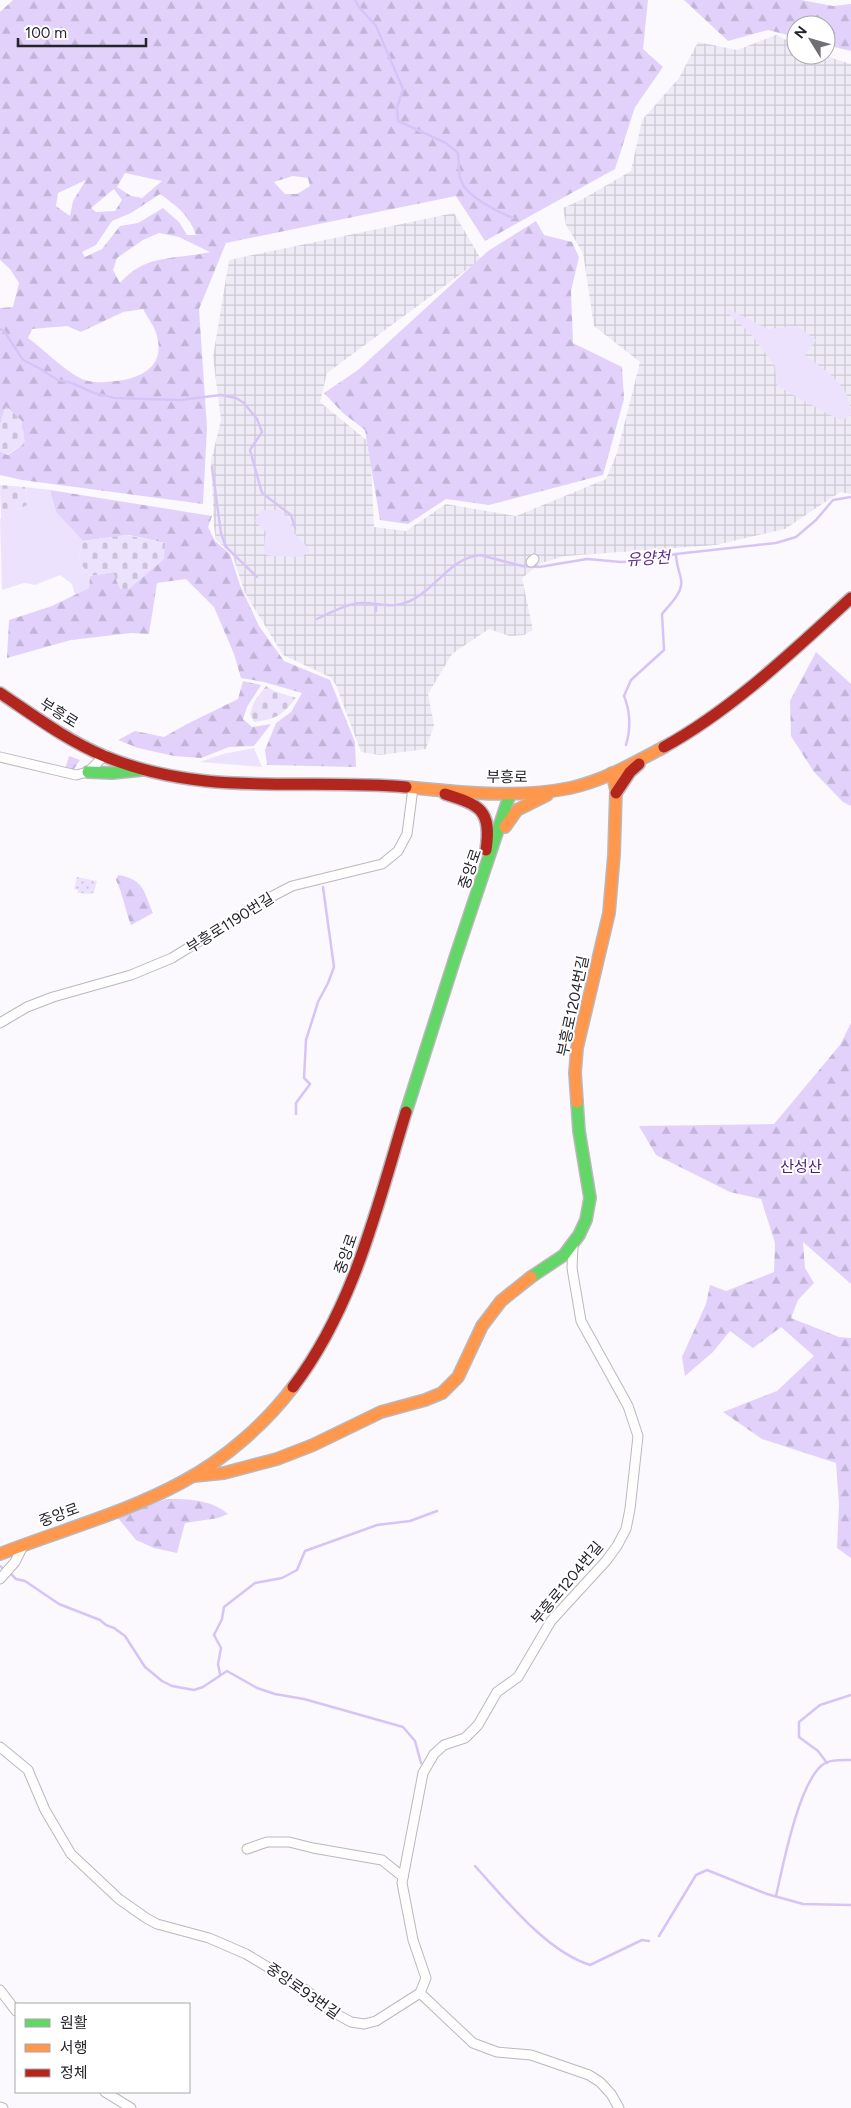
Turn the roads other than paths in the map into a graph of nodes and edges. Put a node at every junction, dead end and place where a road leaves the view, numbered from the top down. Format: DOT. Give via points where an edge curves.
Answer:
graph roads {
  1 [pos="851,598"];
  2 [pos="0,693"];
  3 [pos="105,756"];
  4 [pos="0,757"];
  5 [pos="647,758"];
  6 [pos="147,770"];
  7 [pos="88,772"];
  8 [pos="612,773"];
  9 [pos="413,788"];
  10 [pos="428,788"];
  11 [pos="560,789"];
  12 [pos="616,793"];
  13 [pos="510,794"];
  14 [pos="491,853"];
  15 [pos="477,895"];
  16 [pos="0,1023"];
  17 [pos="574,1244"];
  18 [pos="194,1476"];
  19 [pos="24,1544"];
  20 [pos="0,1553"];
  21 [pos="12,1565"];
  22 [pos="2,1577"];
  23 [pos="0,1747"];
  24 [pos="247,1848"];
  25 [pos="404,1877"];
  26 [pos="0,1990"];
  27 [pos="420,1993"];
  28 [pos="15,2010"];
  29 [pos="107,2093"];
  30 [pos="131,2108"];
  31 [pos="619,2108"];
  1 -- 5 [label="main road, 부흥로" via="703,723"];
  2 -- 3 [label="main road, 부흥로"];
  3 -- 6 [label="main road, 부흥로"];
  3 -- 7 [label="street"];
  4 -- 7 [label="street" via="63,773 76,775"];
  5 -- 8 [label="main road, 부흥로"];
  5 -- 12 [label="main road" via="630,772"];
  6 -- 7 [label="main road" via="112,774"];
  6 -- 9 [label="main road, 부흥로" via="224,784 364,784"];
  8 -- 11 [label="main road, 부흥로"];
  8 -- 12 [label="main road, 부흥로1204번길"];
  9 -- 10 [label="main road, 부흥로"];
  9 -- 16 [label="street, 부흥로1190번길" via="407,834 398,851 382,864 292,886 172,958 131,975 53,997"];
  10 -- 13 [label="main road, 부흥로"];
  10 -- 15 [label="main road" via="474,803 486,815 488,844"];
  11 -- 13 [label="main road, 부흥로"];
  11 -- 14 [label="main road" via="519,807 509,818"];
  12 -- 17 [label="main road, 부흥로1204번길" via="609,913 577,1048 577,1112 590,1198 586,1220"];
  13 -- 14 [label="main road, 중앙로"];
  14 -- 15 [label="main road, 중앙로"];
  15 -- 18 [label="main road, 중앙로" via="357,1270 338,1316 310,1367 285,1398 239,1443"];
  17 -- 18 [label="main road, 부흥로1204번길" via="501,1301 482,1326 458,1377 442,1393 381,1412 276,1459 224,1473"];
  17 -- 25 [label="street, 부흥로1204번길" via="572,1268 581,1321 628,1406 638,1436 626,1528 606,1561 551,1621 518,1677 497,1692 478,1725 465,1738 444,1745 434,1754 423,1773"];
  18 -- 19 [label="main road, 중앙로" via="138,1503"];
  19 -- 20 [label="main road, 중앙로"];
  19 -- 21 [label="street"];
  20 -- 21 [label="street"];
  21 -- 22 [label="street"];
  23 -- 27 [label="street, 중앙로93번길" via="28,1770 45,1810 71,1854 119,1899 146,1918 209,1938 246,1954 351,2022 364,2024 376,2021"];
  24 -- 25 [label="street" via="267,1842 289,1842 382,1860"];
  25 -- 27 [label="street, 부흥로1204번길" via="402,1883 413,1940 426,1978"];
  26 -- 28 [label="street"];
  27 -- 31 [label="street" via="474,2043 496,2052 531,2055 589,2075 611,2094"];
  29 -- 30 [label="street"];
}
